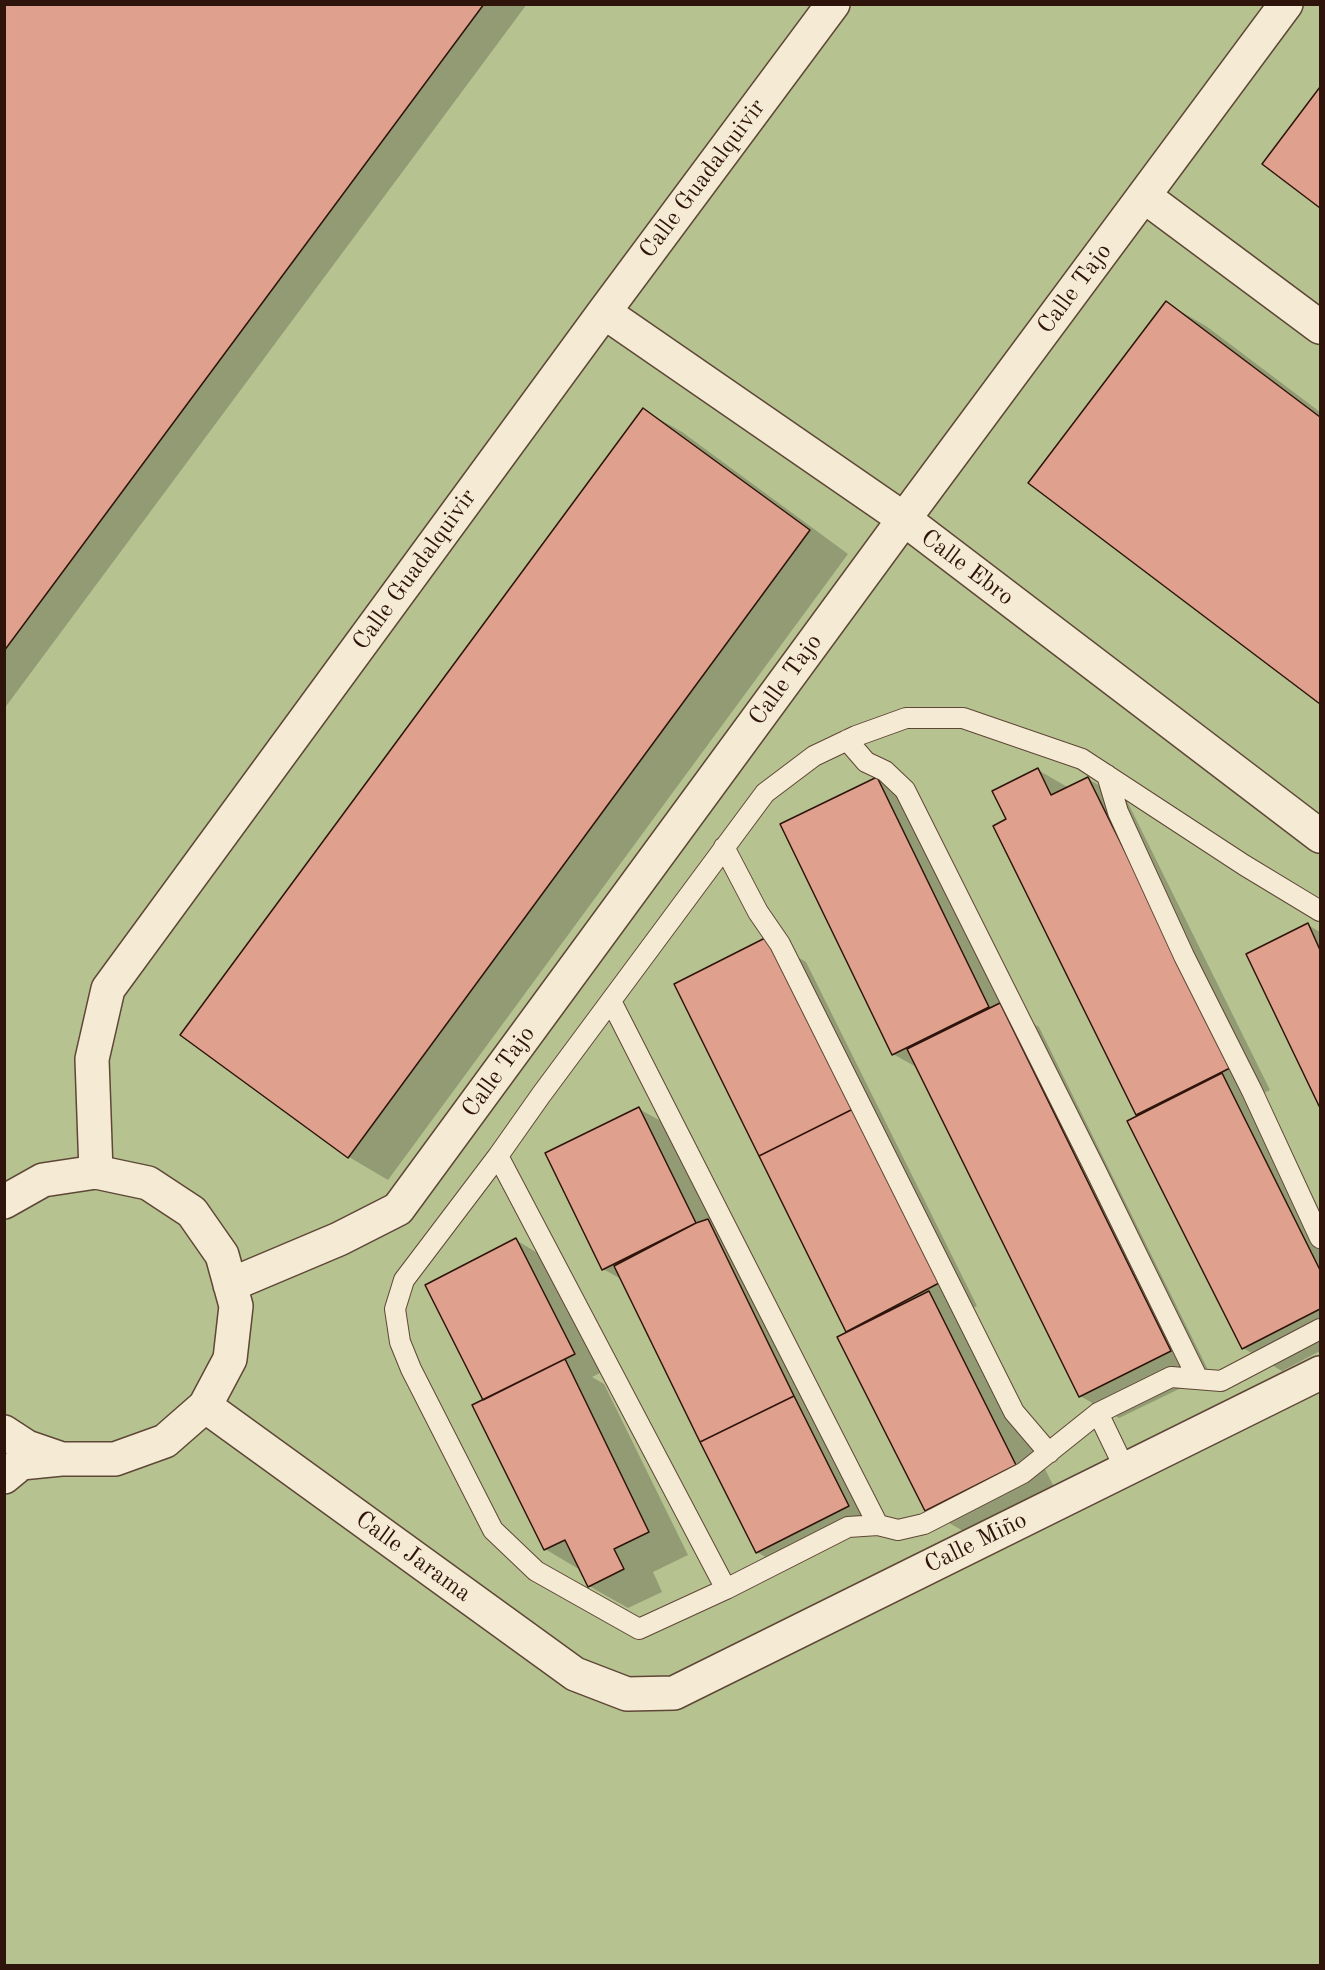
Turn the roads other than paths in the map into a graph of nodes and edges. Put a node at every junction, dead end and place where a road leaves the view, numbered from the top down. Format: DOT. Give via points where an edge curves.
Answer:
graph roads {
  1 [pos="833,4"];
  2 [pos="1286,4"];
  3 [pos="1144,196"];
  4 [pos="604,312"];
  5 [pos="1320,327"];
  6 [pos="904,519"];
  7 [pos="847,740"];
  8 [pos="1107,775"];
  9 [pos="1320,836"];
  10 [pos="724,847"];
  11 [pos="1320,910"];
  12 [pos="611,1001"];
  13 [pos="498,1156"];
  14 [pos="96,1172"];
  15 [pos="4,1202"];
  16 [pos="1320,1238"];
  17 [pos="230,1285"];
  18 [pos="1320,1329"];
  19 [pos="1320,1373"];
  20 [pos="1198,1379"];
  21 [pos="205,1406"];
  22 [pos="1098,1413"];
  23 [pos="4,1432"];
  24 [pos="1048,1453"];
  25 [pos="62,1459"];
  26 [pos="1125,1469"];
  27 [pos="4,1477"];
  28 [pos="878,1525"];
  29 [pos="726,1589"];
  30 [pos="627,1694"];
  1 -- 4 [label="street, Calle Guadalquivir"];
  2 -- 3 [label="street, Calle Tajo"];
  3 -- 5 [label="street"];
  3 -- 6 [label="street, Calle Tajo"];
  4 -- 6 [label="street, Calle Ebro"];
  4 -- 14 [label="street, Calle Guadalquivir" via="108,989 92,1059"];
  6 -- 9 [label="street, Calle Ebro"];
  6 -- 17 [label="street, Calle Tajo" via="398,1209 339,1239"];
  7 -- 8 [label="lane" via="906,718 963,718 1082,759"];
  7 -- 10 [label="lane" via="814,756 765,793"];
  7 -- 20 [label="lane" via="866,762 885,771 905,790"];
  8 -- 11 [label="lane"];
  8 -- 16 [label="lane" via="1122,823"];
  10 -- 12 [label="lane"];
  10 -- 24 [label="lane" via="758,912 780,944 1014,1412"];
  12 -- 13 [label="lane"];
  12 -- 28 [label="lane"];
  13 -- 29 [label="lane"];
  13 -- 29 [label="lane" via="404,1280 395,1309 400,1342 411,1368 493,1530 536,1571 639,1629"];
  14 -- 15 [label="street" via="43,1180"];
  14 -- 17 [label="street" via="147,1183 192,1212 222,1255"];
  17 -- 21 [label="street" via="236,1306 230,1359"];
  18 -- 20 [label="lane" via="1221,1381"];
  19 -- 26 [label="street, Calle Miño"];
  20 -- 22 [label="lane" via="1171,1377"];
  21 -- 25 [label="street" via="165,1441 115,1459"];
  21 -- 30 [label="street, Calle Jarama" via="575,1674"];
  22 -- 24 [label="lane"];
  22 -- 26 [label="lane"];
  23 -- 25 [label="street" via="27,1447"];
  24 -- 28 [label="lane" via="1023,1473 924,1524 898,1530"];
  25 -- 27 [label="street" via="21,1463"];
  26 -- 30 [label="street, Calle Miño" via="674,1693"];
  28 -- 29 [label="lane" via="848,1527"];
}
